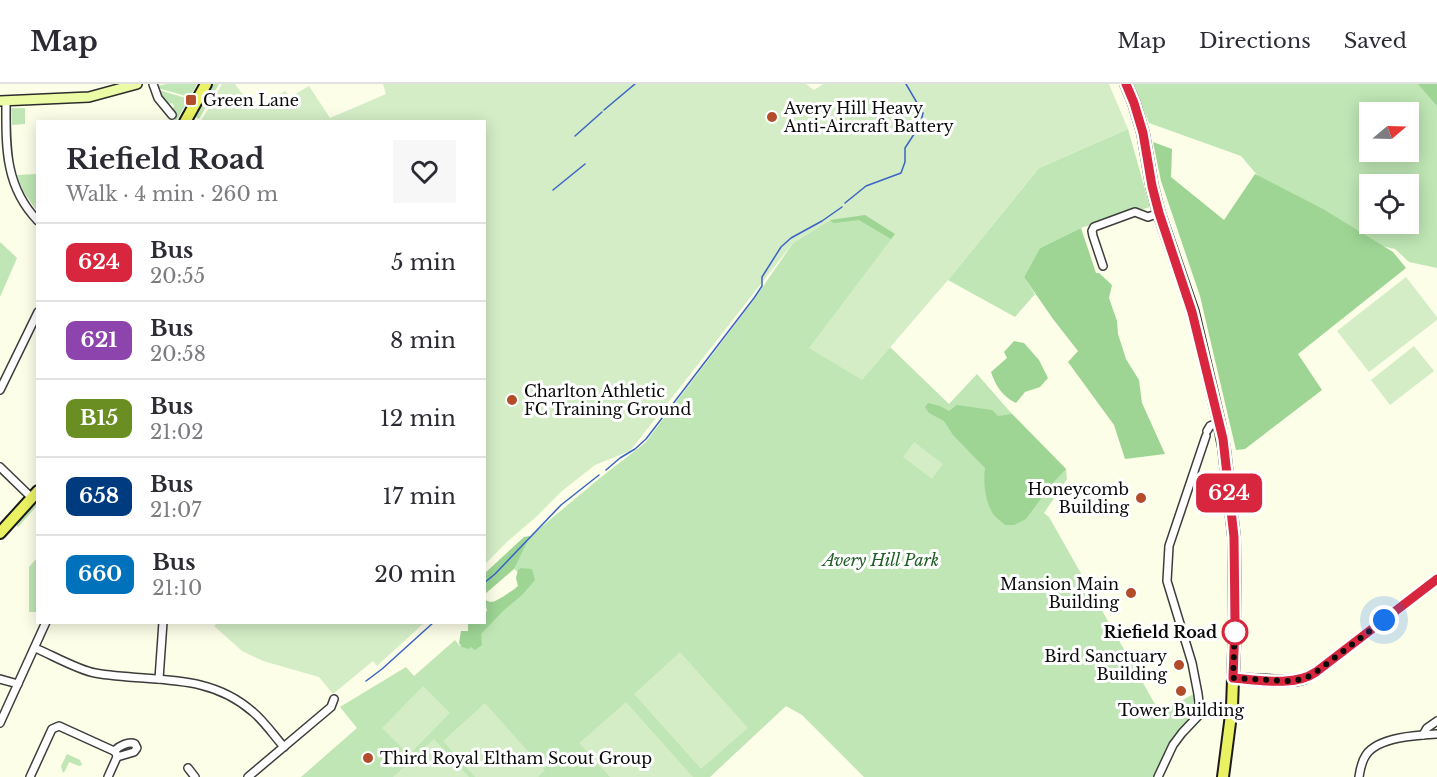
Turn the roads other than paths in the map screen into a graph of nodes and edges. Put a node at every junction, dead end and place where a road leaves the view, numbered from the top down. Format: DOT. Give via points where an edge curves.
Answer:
graph roads {
  1 [pos="137,84"];
  2 [pos="153,84"];
  3 [pos="206,84"];
  4 [pos="1126,84"];
  5 [pos="3,101"];
  6 [pos="172,115"];
  7 [pos="186,120"];
  8 [pos="1159,213"];
  9 [pos="36,219"];
  10 [pos="1103,266"];
  11 [pos="36,316"];
  12 [pos="0,390"];
  13 [pos="1219,422"];
  14 [pos="0,467"];
  15 [pos="35,495"];
  16 [pos="0,533"];
  17 [pos="1437,579"];
  18 [pos="45,624"];
  19 [pos="164,624"];
  20 [pos="35,648"];
  21 [pos="1233,678"];
  22 [pos="0,679"];
  23 [pos="159,679"];
  24 [pos="18,684"];
  25 [pos="334,699"];
  26 [pos="1437,721"];
  27 [pos="0,723"];
  28 [pos="1437,734"];
  29 [pos="1423,735"];
  30 [pos="284,747"];
  31 [pos="188,768"];
  32 [pos="30,777"];
  33 [pos="108,777"];
  34 [pos="195,777"];
  35 [pos="248,777"];
  36 [pos="1158,777"];
  37 [pos="1223,777"];
  38 [pos="1359,777"];
  1 -- 5 [label="street" via="89,97"];
  2 -- 6 [label="street" via="158,98"];
  3 -- 7 [label="main road"];
  4 -- 8 [label="main road" via="1143,133"];
  5 -- 9 [label="street" via="11,174 24,206"];
  8 -- 10 [label="street" via="1148,216 1136,212 1094,227"];
  8 -- 13 [label="main road" via="1192,312"];
  11 -- 12 [label="street"];
  13 -- 21 [label="main road" via="1234,537"];
  13 -- 36 [label="street" via="1209,426 1171,540 1167,581 1192,663 1200,711 1173,745"];
  14 -- 15 [label="street"];
  15 -- 16 [label="main road"];
  17 -- 21 [label="street" via="1304,679"];
  18 -- 20 [label="street"];
  19 -- 23 [label="street"];
  20 -- 23 [label="street" via="92,673"];
  20 -- 24 [label="street"];
  21 -- 37 [label="main road"];
  22 -- 24 [label="street"];
  23 -- 30 [label="street" via="206,685 223,692 255,713"];
  24 -- 27 [label="street"];
  25 -- 30 [label="street" via="331,707"];
  26 -- 29 [label="street"];
  28 -- 29 [label="street"];
  29 -- 38 [label="street" via="1373,748 1365,756"];
  30 -- 35 [label="street"];
  31 -- 34 [label="street"];
  32 -- 33 [label="street" via="56,726 115,754"];
}
